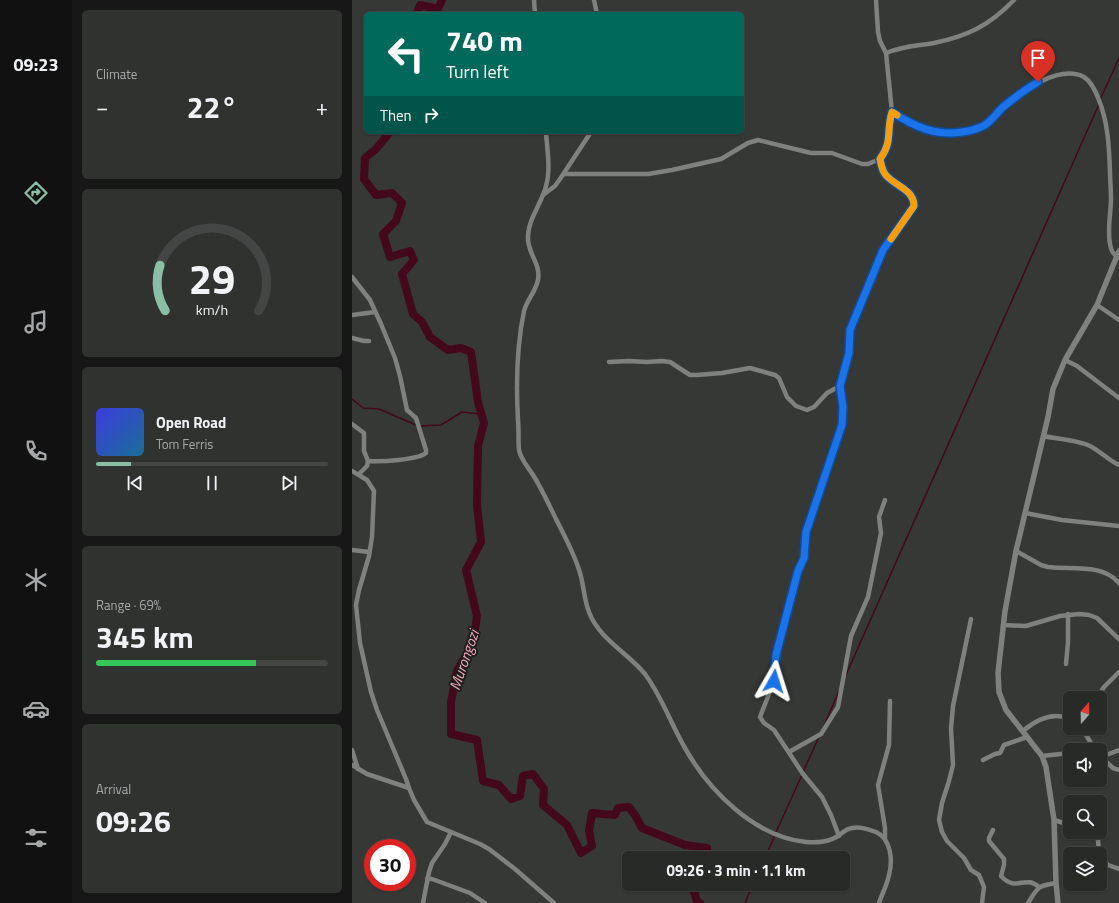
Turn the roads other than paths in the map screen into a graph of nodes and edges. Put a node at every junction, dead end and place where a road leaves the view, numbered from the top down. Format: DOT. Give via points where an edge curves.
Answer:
graph roads {
  1 [pos="534,0"];
  2 [pos="594,0"];
  3 [pos="876,0"];
  4 [pos="1014,0"];
  5 [pos="535,12"];
  6 [pos="597,12"];
  7 [pos="886,53"];
  8 [pos="892,112"];
  9 [pos="546,134"];
  10 [pos="590,134"];
  11 [pos="880,159"];
  12 [pos="564,174"];
  13 [pos="543,195"];
  14 [pos="1119,251"];
  15 [pos="1118,258"];
  16 [pos="352,277"];
  17 [pos="1097,305"];
  18 [pos="375,312"];
  19 [pos="352,315"];
  20 [pos="1119,320"];
  21 [pos="352,338"];
  22 [pos="369,341"];
  23 [pos="1065,360"];
  24 [pos="609,362"];
  25 [pos="840,386"];
  26 [pos="1119,398"];
  27 [pos="352,424"];
  28 [pos="1043,436"];
  29 [pos="368,461"];
  30 [pos="1119,465"];
  31 [pos="352,470"];
  32 [pos="359,474"];
  33 [pos="885,500"];
  34 [pos="1025,512"];
  35 [pos="1119,526"];
  36 [pos="352,550"];
  37 [pos="1016,551"];
  38 [pos="369,552"];
  39 [pos="1119,583"];
  40 [pos="1068,614"];
  41 [pos="971,619"];
  42 [pos="1003,625"];
  43 [pos="1119,639"];
  44 [pos="1066,664"];
  45 [pos="1119,672"];
  46 [pos="1101,691"];
  47 [pos="890,701"];
  48 [pos="1063,717"];
  49 [pos="1022,731"];
  50 [pos="1027,737"];
  51 [pos="352,750"];
  52 [pos="1119,750"];
  53 [pos="789,752"];
  54 [pos="1063,754"];
  55 [pos="1107,754"];
  56 [pos="1042,756"];
  57 [pos="983,760"];
  58 [pos="1107,762"];
  59 [pos="352,765"];
  60 [pos="358,769"];
  61 [pos="1119,770"];
  62 [pos="409,788"];
  63 [pos="1054,820"];
  64 [pos="1063,823"];
  65 [pos="993,830"];
  66 [pos="451,832"];
  67 [pos="839,836"];
  68 [pos="885,838"];
  69 [pos="1107,864"];
  70 [pos="1119,869"];
  71 [pos="427,879"];
  72 [pos="1056,883"];
  73 [pos="1038,887"];
  74 [pos="423,903"];
  75 [pos="485,903"];
  76 [pos="554,903"];
  77 [pos="879,903"];
  78 [pos="982,903"];
  79 [pos="1028,903"];
  80 [pos="1058,903"];
  1 -- 5 [label="street"];
  2 -- 6 [label="street"];
  3 -- 7 [label="street" via="878,32"];
  4 -- 7 [label="street" via="988,24 968,34 934,43 902,47"];
  7 -- 8 [label="street"];
  8 -- 11 [label="street" via="888,147"];
  8 -- 15 [label="street" via="931,132 957,133 987,124 1010,101 1038,82 1069,74 1085,78 1093,86 1108,128 1110,242 1113,254"];
  9 -- 13 [label="street" via="548,173"];
  10 -- 12 [label="street"];
  11 -- 12 [label="street" via="862,164 832,154 810,153 758,140 748,143 722,159 672,170 648,174"];
  11 -- 25 [label="street" via="884,173 911,194 914,206 883,250 854,318 849,335 849,353"];
  12 -- 13 [label="street" via="555,186"];
  13 -- 67 [label="street" via="528,237 528,245 539,271 538,281 526,304 520,340 517,395 519,451 570,546 580,570 589,612 616,648 644,672 694,765 723,798 752,822 770,832 806,842 823,841"];
  14 -- 15 [label="street"];
  15 -- 17 [label="street"];
  16 -- 18 [label="street" via="370,300"];
  17 -- 20 [label="street"];
  17 -- 23 [label="street"];
  18 -- 19 [label="street"];
  18 -- 29 [label="street" via="395,358 407,410 416,418 426,454 385,462"];
  21 -- 22 [label="street"];
  23 -- 26 [label="street"];
  23 -- 28 [label="street" via="1053,389"];
  24 -- 25 [label="street" via="670,362 690,375 697,376 750,368 775,375 779,378 787,397 796,406 807,410"];
  25 -- 53 [label="street" via="842,425 806,532 804,558 798,571 776,655 774,681 760,717 774,730"];
  27 -- 29 [label="street" via="364,433 364,451"];
  28 -- 30 [label="street" via="1082,443 1098,450"];
  28 -- 34 [label="street"];
  29 -- 32 [label="street" via="367,466"];
  31 -- 32 [label="street"];
  32 -- 38 [label="street" via="367,480 374,491"];
  33 -- 53 [label="street" via="879,517 881,533 868,596 852,633 838,707 821,734"];
  34 -- 35 [label="street" via="1062,520"];
  34 -- 37 [label="street"];
  36 -- 38 [label="street"];
  37 -- 39 [label="street" via="1048,567 1103,571"];
  37 -- 42 [label="street"];
  38 -- 62 [label="street" via="356,605 360,643 375,704"];
  40 -- 42 [label="street" via="1026,626"];
  40 -- 43 [label="street" via="1093,615"];
  40 -- 44 [label="street"];
  41 -- 78 [label="street" via="953,706 953,764 939,820 947,841 964,858 971,870 979,875 984,887"];
  42 -- 49 [label="street" via="998,660 999,692 1006,710"];
  45 -- 46 [label="street"];
  47 -- 68 [label="street" via="889,745 878,785"];
  48 -- 49 [label="street" via="1039,719"];
  49 -- 50 [label="street"];
  50 -- 56 [label="street"];
  50 -- 57 [label="street" via="1004,745 1000,753"];
  51 -- 60 [label="street"];
  52 -- 55 [label="street"];
  53 -- 67 [label="street" via="822,797"];
  54 -- 56 [label="street"];
  56 -- 63 [label="street" via="1048,776"];
  58 -- 61 [label="street"];
  59 -- 60 [label="street"];
  60 -- 62 [label="street"];
  62 -- 66 [label="street" via="427,822"];
  63 -- 64 [label="street"];
  63 -- 72 [label="street"];
  65 -- 73 [label="street" via="988,841 1004,859 1001,876 1010,884 1026,882"];
  66 -- 71 [label="street" via="432,863"];
  66 -- 76 [label="street" via="493,852"];
  67 -- 68 [label="street" via="845,830 855,827 871,830"];
  68 -- 77 [label="street" via="890,856 890,873"];
  69 -- 70 [label="street"];
  71 -- 74 [label="street"];
  71 -- 75 [label="street" via="470,893"];
  72 -- 73 [label="street"];
  72 -- 80 [label="street"];
  73 -- 79 [label="street"];
}
